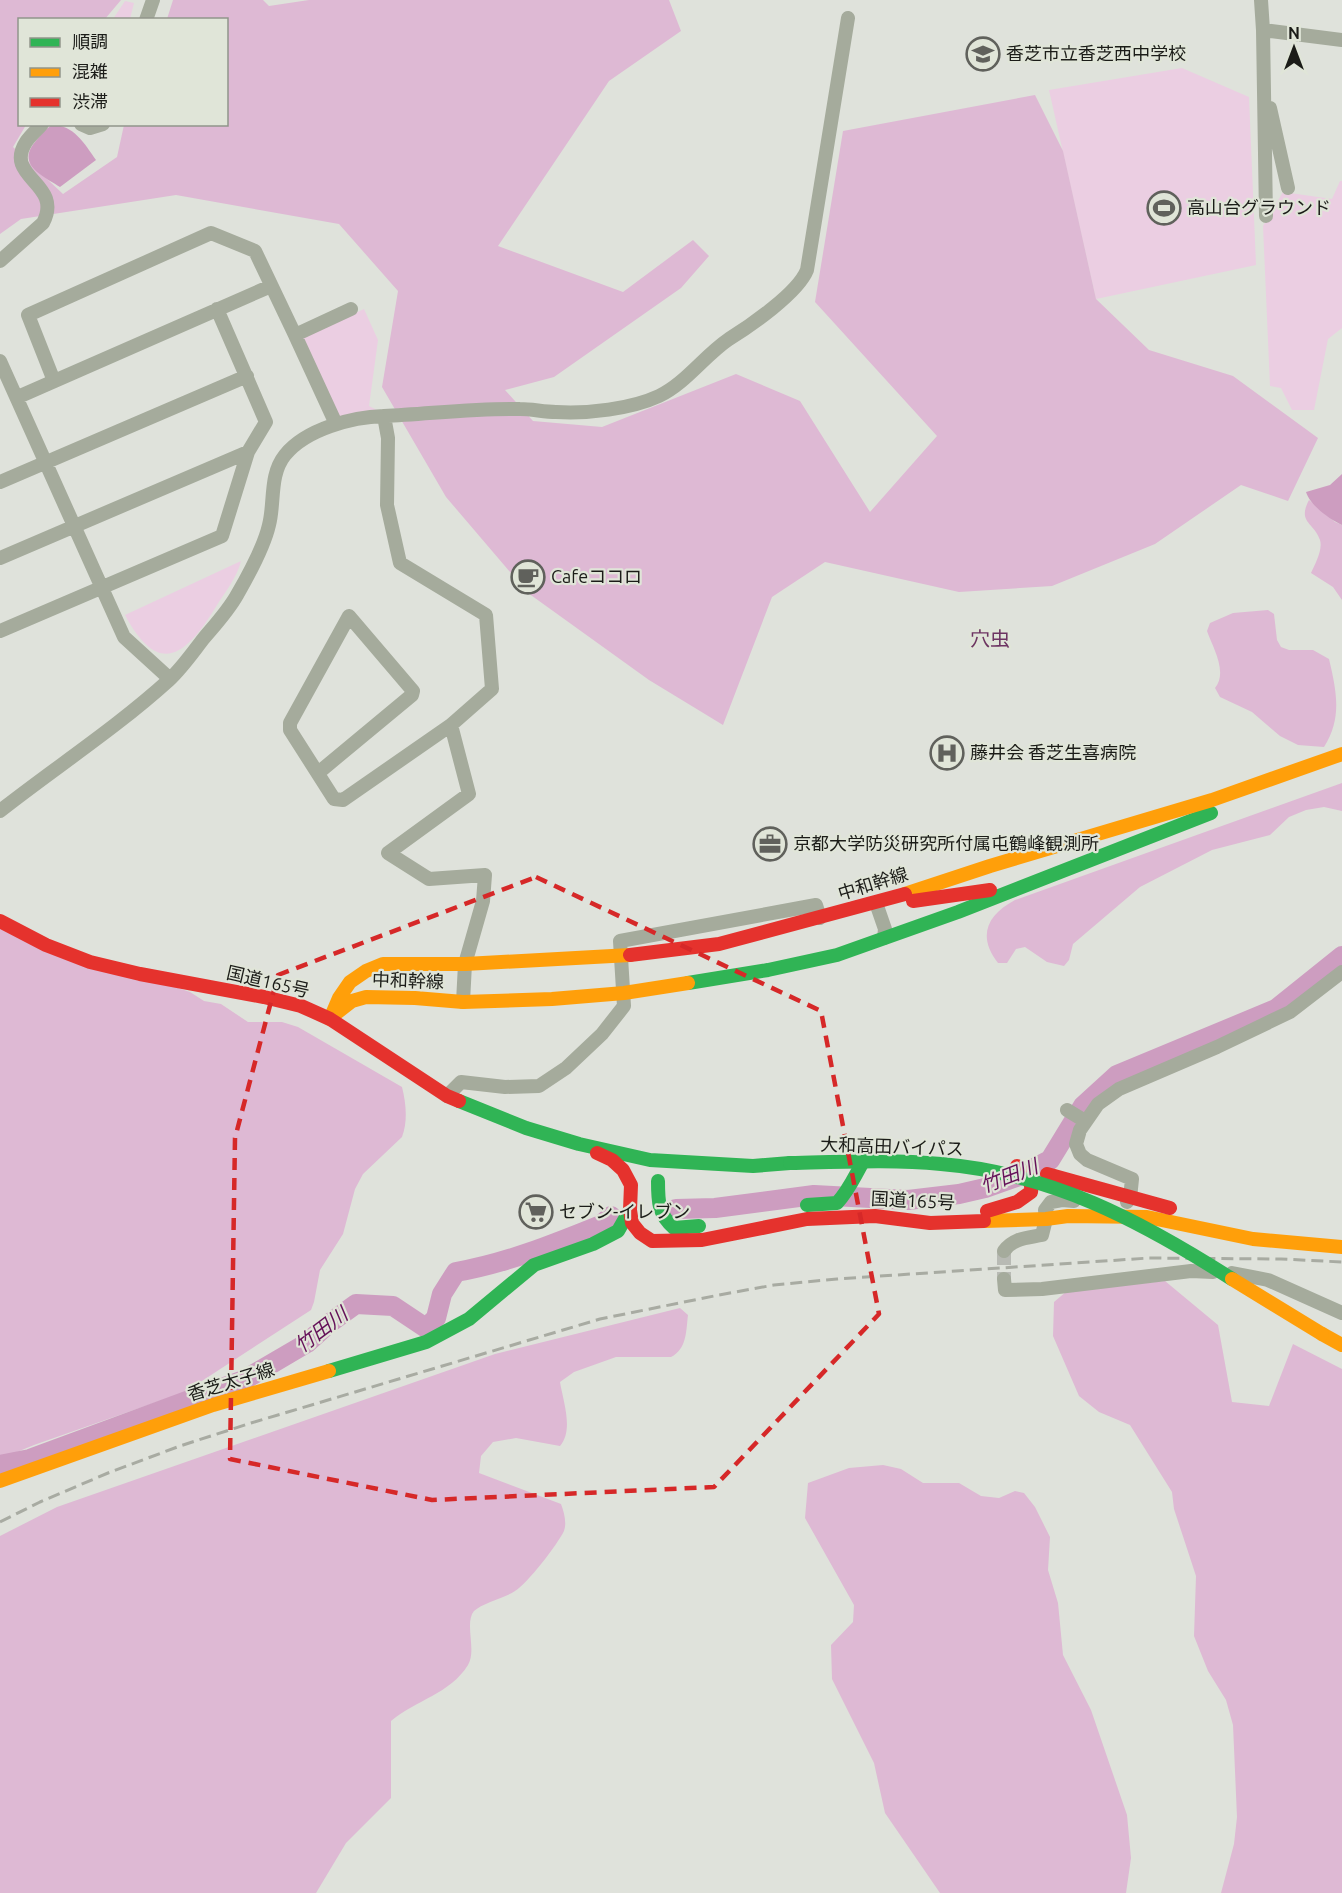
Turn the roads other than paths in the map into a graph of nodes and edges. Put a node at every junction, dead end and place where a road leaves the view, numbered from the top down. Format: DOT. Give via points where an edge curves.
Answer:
graph roads {
  1 [pos="153,0"];
  2 [pos="1261,0"];
  3 [pos="147,18"];
  4 [pos="848,18"];
  5 [pos="1263,30"];
  6 [pos="1342,40"];
  7 [pos="1263,80"];
  8 [pos="40,126"];
  9 [pos="1288,188"];
  10 [pos="1266,216"];
  11 [pos="0,261"];
  12 [pos="271,286"];
  13 [pos="217,309"];
  14 [pos="351,309"];
  15 [pos="295,335"];
  16 [pos="0,361"];
  17 [pos="247,376"];
  18 [pos="54,381"];
  19 [pos="18,398"];
  20 [pos="384,416"];
  21 [pos="336,424"];
  22 [pos="248,452"];
  23 [pos="45,461"];
  24 [pos="0,482"];
  25 [pos="74,525"];
  26 [pos="0,558"];
  27 [pos="102,587"];
  28 [pos="0,631"];
  29 [pos="170,679"];
  30 [pos="451,725"];
  31 [pos="1342,754"];
  32 [pos="1342,768"];
  33 [pos="318,773"];
  34 [pos="0,811"];
  35 [pos="1023,885"];
  36 [pos="876,903"];
  37 [pos="819,918"];
  38 [pos="0,921"];
  39 [pos="884,938"];
  40 [pos="622,956"];
  41 [pos="465,964"];
  42 [pos="1342,972"];
  43 [pos="624,993"];
  44 [pos="463,1002"];
  45 [pos="330,1019"];
  46 [pos="447,1096"];
  47 [pos="1067,1110"];
  48 [pos="1085,1121"];
  49 [pos="579,1144"];
  50 [pos="870,1151"];
  51 [pos="689,1154"];
  52 [pos="650,1160"];
  53 [pos="1015,1165"];
  54 [pos="753,1166"];
  55 [pos="657,1181"];
  56 [pos="631,1185"];
  57 [pos="1130,1198"];
  58 [pos="793,1206"];
  59 [pos="630,1210"];
  60 [pos="875,1216"];
  61 [pos="1046,1219"];
  62 [pos="716,1222"];
  63 [pos="644,1223"];
  64 [pos="593,1244"];
  65 [pos="1342,1246"];
  66 [pos="1004,1251"];
  67 [pos="1005,1279"];
  68 [pos="1342,1312"];
  69 [pos="1342,1345"];
  70 [pos="0,1481"];
  1 -- 3 [label="street"];
  2 -- 5 [label="street"];
  4 -- 20 [label="street" via="807,270 763,316 723,343 678,384 659,396 634,404 605,410 557,412 521,408"];
  5 -- 6 [label="street"];
  5 -- 7 [label="street"];
  7 -- 9 [label="street"];
  7 -- 10 [label="street"];
  8 -- 11 [label="street" via="26,143 21,161 27,177 45,195 47,215"];
  12 -- 13 [label="street"];
  12 -- 15 [label="street"];
  12 -- 18 [label="street" via="255,251 211,233 28,315"];
  13 -- 17 [label="street"];
  13 -- 18 [label="street"];
  14 -- 15 [label="street"];
  15 -- 21 [label="street"];
  16 -- 19 [label="street"];
  17 -- 22 [label="street" via="266,422"];
  17 -- 23 [label="street"];
  18 -- 19 [label="street"];
  19 -- 23 [label="street"];
  20 -- 21 [label="street"];
  20 -- 30 [label="street" via="388,438 387,505 400,563 486,615 492,688"];
  21 -- 29 [label="street" via="300,441 285,456 276,473 269,525 237,596"];
  22 -- 25 [label="street"];
  22 -- 27 [label="street" via="222,536"];
  23 -- 24 [label="street"];
  23 -- 25 [label="street"];
  25 -- 26 [label="street"];
  25 -- 27 [label="street"];
  27 -- 28 [label="street"];
  27 -- 29 [label="street" via="124,637"];
  29 -- 34 [label="street" via="114,728"];
  30 -- 33 [label="street" via="343,800 334,799"];
  30 -- 41 [label="street" via="469,795 388,853 429,879 484,875 483,901"];
  31 -- 36 [label="main road, 中和幹線" via="1212,800"];
  32 -- 35 [label="main road, 中和幹線" via="1193,819"];
  33 -- 33 [label="street" via="413,691 349,616 290,723 290,730"];
  35 -- 36 [label="main road" via="884,907"];
  35 -- 39 [label="main road, 中和幹線"];
  36 -- 37 [label="main road, 中和幹線"];
  36 -- 39 [label="street"];
  37 -- 40 [label="main road, 中和幹線" via="719,944"];
  37 -- 40 [label="street" via="816,905 642,937 620,942"];
  38 -- 45 [label="main road, 国道165号" via="90,962 264,997 301,1006"];
  39 -- 43 [label="main road, 中和幹線" via="837,955 768,970"];
  40 -- 41 [label="main road, 中和幹線"];
  40 -- 43 [label="street"];
  41 -- 44 [label="street"];
  41 -- 45 [label="main road, 中和幹線" via="383,964 350,982"];
  42 -- 48 [label="street" via="1290,1012 1119,1089 1098,1104"];
  43 -- 44 [label="main road, 中和幹線"];
  43 -- 46 [label="street" via="624,1006 602,1034 566,1068 539,1086 460,1082"];
  44 -- 45 [label="main road, 中和幹線" via="366,997 352,1001"];
  45 -- 46 [label="main road, 国道165号"];
  46 -- 49 [label="main road, 国道165号" via="525,1128"];
  47 -- 48 [label="street"];
  48 -- 57 [label="street" via="1076,1143 1080,1154 1132,1179"];
  49 -- 51 [label="main road, 国道165号"];
  49 -- 52 [label="main road, 国道165号"];
  49 -- 56 [label="main road, 国道165号" via="612,1160"];
  50 -- 51 [label="main road, 国道165号"];
  50 -- 53 [label="main road, 国道165号" via="937,1153"];
  50 -- 58 [label="main road" via="837,1203"];
  51 -- 52 [label="main road" via="663,1154"];
  52 -- 54 [label="main road, 大和高田バイパス"];
  52 -- 56 [label="main road"];
  53 -- 57 [label="main road, 国道165号"];
  53 -- 60 [label="main road" via="1030,1176 1032,1183 1026,1198 1017,1204 986,1211"];
  54 -- 55 [label="main road" via="724,1172 674,1171"];
  54 -- 69 [label="main road, 大和高田バイパス, bridge" via="882,1162 962,1166 1072,1194 1106,1207 1184,1248"];
  55 -- 62 [label="main road" via="658,1209 663,1220 674,1228"];
  55 -- 63 [label="main road"];
  56 -- 59 [label="main road"];
  57 -- 61 [label="street" via="1116,1207 1051,1202 1045,1210"];
  57 -- 65 [label="main road, 国道165号" via="1261,1232"];
  59 -- 63 [label="main road" via="632,1223"];
  59 -- 64 [label="main road, 香芝太子線" via="618,1231"];
  60 -- 61 [label="main road, 国道165号" via="930,1223"];
  60 -- 63 [label="main road, 国道165号" via="807,1219 702,1240 652,1241"];
  61 -- 65 [label="main road, 国道165号" via="1146,1217 1253,1239"];
  61 -- 66 [label="street" via="1042,1235 1019,1239"];
  63 -- 64 [label="main road, 香芝太子線" via="615,1244"];
  64 -- 70 [label="main road, 香芝太子線" via="534,1265 469,1319 426,1342 213,1405"];
  67 -- 68 [label="street" via="1005,1290 1191,1271 1241,1274 1268,1280"];
}
